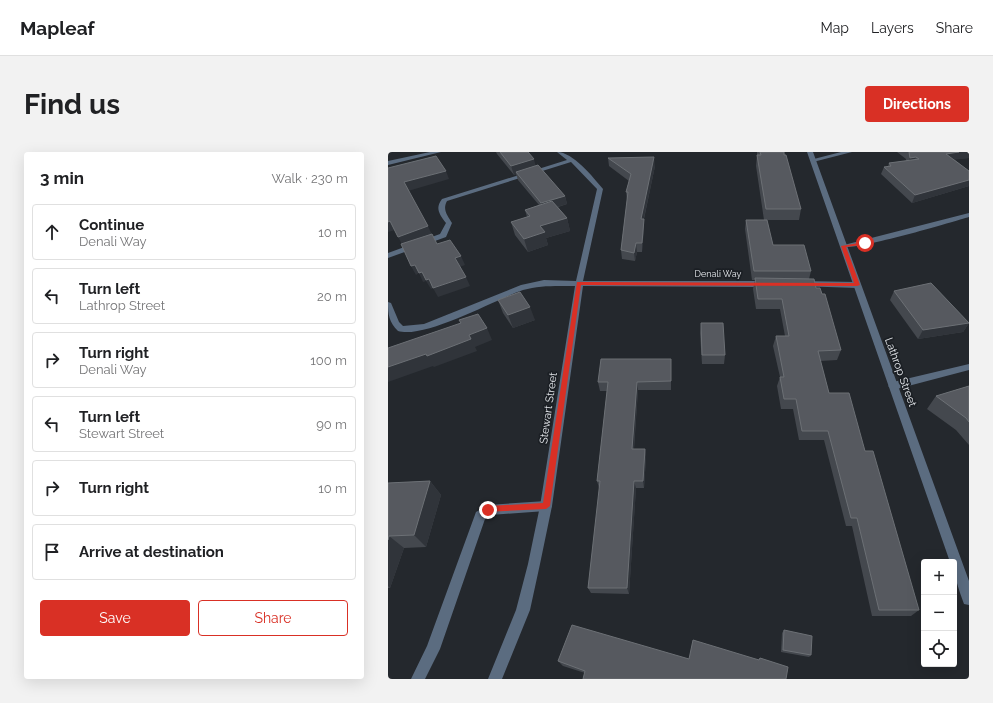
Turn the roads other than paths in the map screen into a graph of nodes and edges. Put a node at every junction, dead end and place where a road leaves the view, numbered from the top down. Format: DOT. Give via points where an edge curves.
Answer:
graph roads {
  1 [pos="438,152"];
  2 [pos="560,152"];
  3 [pos="849,152"];
  4 [pos="812,156"];
  5 [pos="572,160"];
  6 [pos="388,163"];
  7 [pos="969,215"];
  8 [pos="844,246"];
  9 [pos="388,256"];
  10 [pos="579,284"];
  11 [pos="778,284"];
  12 [pos="794,284"];
  13 [pos="857,285"];
  14 [pos="388,305"];
  15 [pos="969,367"];
  16 [pos="893,386"];
  17 [pos="546,506"];
  18 [pos="969,599"];
  19 [pos="418,679"];
  20 [pos="495,679"];
  1 -- 6 [label="street"];
  2 -- 5 [label="street, Stewart Street"];
  3 -- 4 [label="street"];
  4 -- 8 [label="street, Lathrop Street"];
  5 -- 9 [label="street" via="444,200 440,205 442,214 449,223 443,236"];
  5 -- 10 [label="street, Stewart Street" via="600,189"];
  7 -- 8 [label="street" via="865,243"];
  8 -- 13 [label="street, Lathrop Street"];
  10 -- 11 [label="street, Denali Way"];
  10 -- 14 [label="street, Denali Way" via="544,284 521,288 425,327 400,329 394,323"];
  10 -- 17 [label="street, Stewart Street"];
  12 -- 13 [label="street"];
  13 -- 16 [label="street, Lathrop Street"];
  15 -- 16 [label="street"];
  16 -- 18 [label="street, Lathrop Street"];
  17 -- 19 [label="street" via="488,510 480,516 433,649"];
  17 -- 20 [label="street, Stewart Street" via="523,610"];
}
